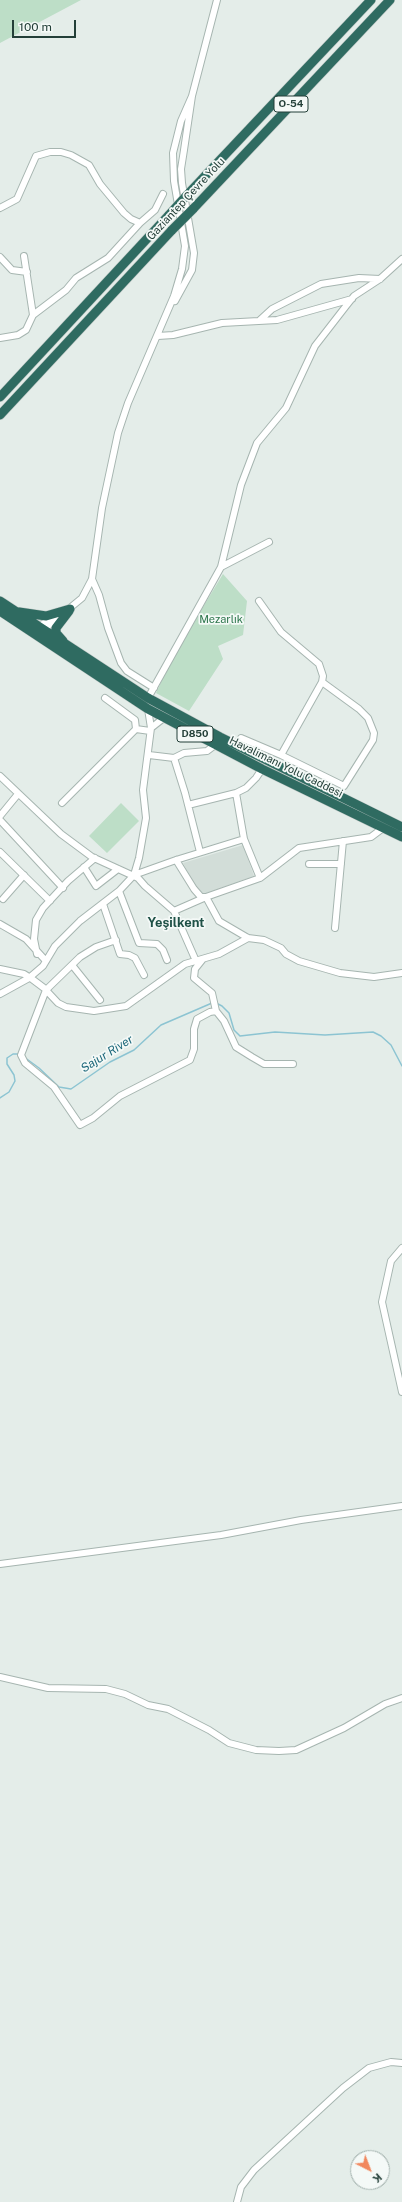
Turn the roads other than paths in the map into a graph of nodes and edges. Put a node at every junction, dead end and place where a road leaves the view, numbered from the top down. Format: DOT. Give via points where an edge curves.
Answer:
graph roads {
  1 [pos="216,0"];
  2 [pos="371,0"];
  3 [pos="390,0"];
  4 [pos="192,96"];
  5 [pos="163,194"];
  6 [pos="0,208"];
  7 [pos="140,223"];
  8 [pos="24,256"];
  9 [pos="0,257"];
  10 [pos="402,259"];
  11 [pos="27,272"];
  12 [pos="380,279"];
  13 [pos="352,299"];
  14 [pos="34,315"];
  15 [pos="165,318"];
  16 [pos="260,320"];
  17 [pos="158,336"];
  18 [pos="0,338"];
  19 [pos="0,397"];
  20 [pos="0,415"];
  21 [pos="269,542"];
  22 [pos="221,567"];
  23 [pos="92,579"];
  24 [pos="0,601"];
  25 [pos="259,601"];
  26 [pos="10,608"];
  27 [pos="70,609"];
  28 [pos="0,611"];
  29 [pos="36,631"];
  30 [pos="74,651"];
  31 [pos="322,682"];
  32 [pos="154,688"];
  33 [pos="105,698"];
  34 [pos="148,698"];
  35 [pos="148,709"];
  36 [pos="165,717"];
  37 [pos="136,729"];
  38 [pos="150,729"];
  39 [pos="215,745"];
  40 [pos="236,745"];
  41 [pos="149,755"];
  42 [pos="281,755"];
  43 [pos="174,758"];
  44 [pos="262,769"];
  45 [pos="0,776"];
  46 [pos="236,793"];
  47 [pos="18,794"];
  48 [pos="62,803"];
  49 [pos="188,805"];
  50 [pos="0,816"];
  51 [pos="0,820"];
  52 [pos="402,826"];
  53 [pos="384,828"];
  54 [pos="402,837"];
  55 [pos="244,840"];
  56 [pos="343,841"];
  57 [pos="0,852"];
  58 [pos="200,852"];
  59 [pos="94,858"];
  60 [pos="176,860"];
  61 [pos="309,864"];
  62 [pos="341,864"];
  63 [pos="84,867"];
  64 [pos="118,869"];
  65 [pos="24,875"];
  66 [pos="134,875"];
  67 [pos="260,878"];
  68 [pos="63,888"];
  69 [pos="119,891"];
  70 [pos="206,897"];
  71 [pos="2,899"];
  72 [pos="50,901"];
  73 [pos="103,904"];
  74 [pos="174,911"];
  75 [pos="0,924"];
  76 [pos="335,928"];
  77 [pos="248,938"];
  78 [pos="116,940"];
  79 [pos="37,954"];
  80 [pos="204,958"];
  81 [pos="167,960"];
  82 [pos="46,961"];
  83 [pos="196,961"];
  84 [pos="72,965"];
  85 [pos="0,969"];
  86 [pos="402,973"];
  87 [pos="144,975"];
  88 [pos="29,978"];
  89 [pos="46,990"];
  90 [pos="0,994"];
  91 [pos="100,1000"];
  92 [pos="216,1007"];
  93 [pos="293,1064"];
  94 [pos="402,1248"];
  95 [pos="402,1392"];
  96 [pos="402,1506"];
  97 [pos="0,1564"];
  98 [pos="0,1676"];
  99 [pos="402,1698"];
  100 [pos="402,2063"];
  101 [pos="238,2202"];
  1 -- 4 [label="street"];
  2 -- 19 [label="highway, Gaziantep Çevre Yolu / O-54, bridge"];
  3 -- 20 [label="highway, Gaziantep Çevre Yolu / O-54, bridge"];
  4 -- 15 [label="street" via="173,153 174,181 185,246 182,269"];
  4 -- 15 [label="street" via="181,169 194,253 189,275"];
  5 -- 7 [label="street" via="155,210"];
  6 -- 7 [label="street" via="18,199 36,156 61,152 71,154 89,165 100,184 130,219"];
  7 -- 14 [label="street" via="108,258 76,278 66,290"];
  8 -- 11 [label="street"];
  9 -- 11 [label="street" via="12,270"];
  10 -- 12 [label="street"];
  11 -- 14 [label="street"];
  12 -- 13 [label="street"];
  12 -- 16 [label="street" via="359,278 321,284 272,309"];
  13 -- 16 [label="street" via="276,320"];
  13 -- 22 [label="street" via="315,346 286,408 257,443 241,485"];
  14 -- 18 [label="street" via="26,330 18,335"];
  15 -- 17 [label="street"];
  16 -- 17 [label="street" via="212,324 173,336"];
  17 -- 23 [label="street" via="128,403 118,433 102,508"];
  21 -- 22 [label="street"];
  22 -- 32 [label="street"];
  23 -- 27 [label="street" via="82,598"];
  23 -- 32 [label="street" via="121,663 127,671"];
  24 -- 26 [label="highway, Havalimanı Yolu Caddesi / D850"];
  25 -- 31 [label="street" via="281,632 319,664"];
  26 -- 27 [label="highway" via="34,615"];
  26 -- 29 [label="highway, Havalimanı Yolu Caddesi / D850"];
  27 -- 29 [label="street"];
  27 -- 30 [label="highway" via="56,628 59,636"];
  28 -- 29 [label="highway, Havalimanı Yolu Caddesi / D850"];
  29 -- 30 [label="highway, Havalimanı Yolu Caddesi / D850"];
  29 -- 35 [label="highway, Havalimanı Yolu Caddesi / D850"];
  30 -- 34 [label="highway, Havalimanı Yolu Caddesi / D850"];
  31 -- 42 [label="street"];
  31 -- 42 [label="street" via="368,718 374,733 373,740 344,786"];
  32 -- 34 [label="street"];
  33 -- 37 [label="street" via="135,720"];
  34 -- 40 [label="highway, Havalimanı Yolu Caddesi / D850"];
  35 -- 36 [label="highway, Havalimanı Yolu Caddesi / D850"];
  35 -- 38 [label="street"];
  36 -- 38 [label="street"];
  36 -- 39 [label="highway, Havalimanı Yolu Caddesi / D850"];
  37 -- 38 [label="street"];
  37 -- 48 [label="street"];
  38 -- 41 [label="street"];
  39 -- 43 [label="street" via="206,751 184,753"];
  39 -- 44 [label="highway, Havalimanı Yolu Caddesi / D850"];
  40 -- 42 [label="street" via="241,738"];
  40 -- 52 [label="highway, Havalimanı Yolu Caddesi / D850"];
  41 -- 43 [label="street"];
  41 -- 66 [label="street" via="143,790 146,818"];
  43 -- 49 [label="street"];
  44 -- 46 [label="street" via="249,785"];
  44 -- 53 [label="highway, Havalimanı Yolu Caddesi / D850"];
  45 -- 47 [label="street"];
  46 -- 49 [label="street"];
  46 -- 55 [label="street"];
  47 -- 50 [label="street"];
  47 -- 59 [label="street" via="61,834"];
  49 -- 58 [label="street"];
  51 -- 68 [label="street"];
  53 -- 54 [label="highway, Havalimanı Yolu Caddesi / D850"];
  53 -- 56 [label="street" via="371,837"];
  55 -- 58 [label="street"];
  55 -- 67 [label="street"];
  56 -- 62 [label="street"];
  56 -- 67 [label="street" via="299,848"];
  57 -- 65 [label="street"];
  58 -- 60 [label="street"];
  59 -- 63 [label="street"];
  59 -- 64 [label="street"];
  60 -- 66 [label="street"];
  60 -- 70 [label="street" via="194,889 201,897"];
  61 -- 62 [label="street"];
  62 -- 76 [label="street"];
  63 -- 64 [label="street" via="96,886"];
  63 -- 68 [label="street"];
  64 -- 66 [label="street"];
  65 -- 71 [label="street"];
  65 -- 72 [label="street"];
  66 -- 69 [label="street"];
  66 -- 74 [label="street"];
  67 -- 70 [label="street"];
  68 -- 72 [label="street"];
  69 -- 73 [label="street"];
  69 -- 81 [label="street" via="139,943 157,944"];
  70 -- 74 [label="street"];
  70 -- 77 [label="street" via="219,920"];
  72 -- 79 [label="street" via="36,920 34,939"];
  73 -- 78 [label="street"];
  73 -- 82 [label="street" via="80,921 55,946"];
  74 -- 83 [label="street"];
  75 -- 79 [label="street" via="26,939"];
  77 -- 80 [label="street" via="219,954"];
  77 -- 86 [label="street" via="264,940 299,961 329,971 374,977"];
  78 -- 84 [label="street" via="96,947"];
  78 -- 87 [label="street" via="120,954 135,958"];
  79 -- 82 [label="street"];
  80 -- 83 [label="street"];
  80 -- 92 [label="street" via="195,968 194,978 212,993"];
  82 -- 88 [label="street"];
  83 -- 89 [label="street" via="185,964 126,1006 94,1011 66,1007 58,1003"];
  84 -- 89 [label="street"];
  84 -- 91 [label="street"];
  85 -- 88 [label="street" via="24,974"];
  88 -- 89 [label="street"];
  88 -- 90 [label="street"];
  89 -- 92 [label="street" via="22,1057 54,1087 80,1125 120,1096 190,1060 194,1049 197,1019"];
  92 -- 93 [label="street" via="236,1047 264,1064"];
  94 -- 95 [label="street" via="391,1261 382,1302"];
  96 -- 97 [label="street" via="301,1520 221,1535"];
  98 -- 99 [label="street" via="48,1688 106,1689 125,1694 148,1705 168,1709 229,1743 256,1750 296,1750 344,1728 385,1704"];
  100 -- 101 [label="street" via="391,2062 369,2068 343,2088 254,2170 241,2187"];
}
